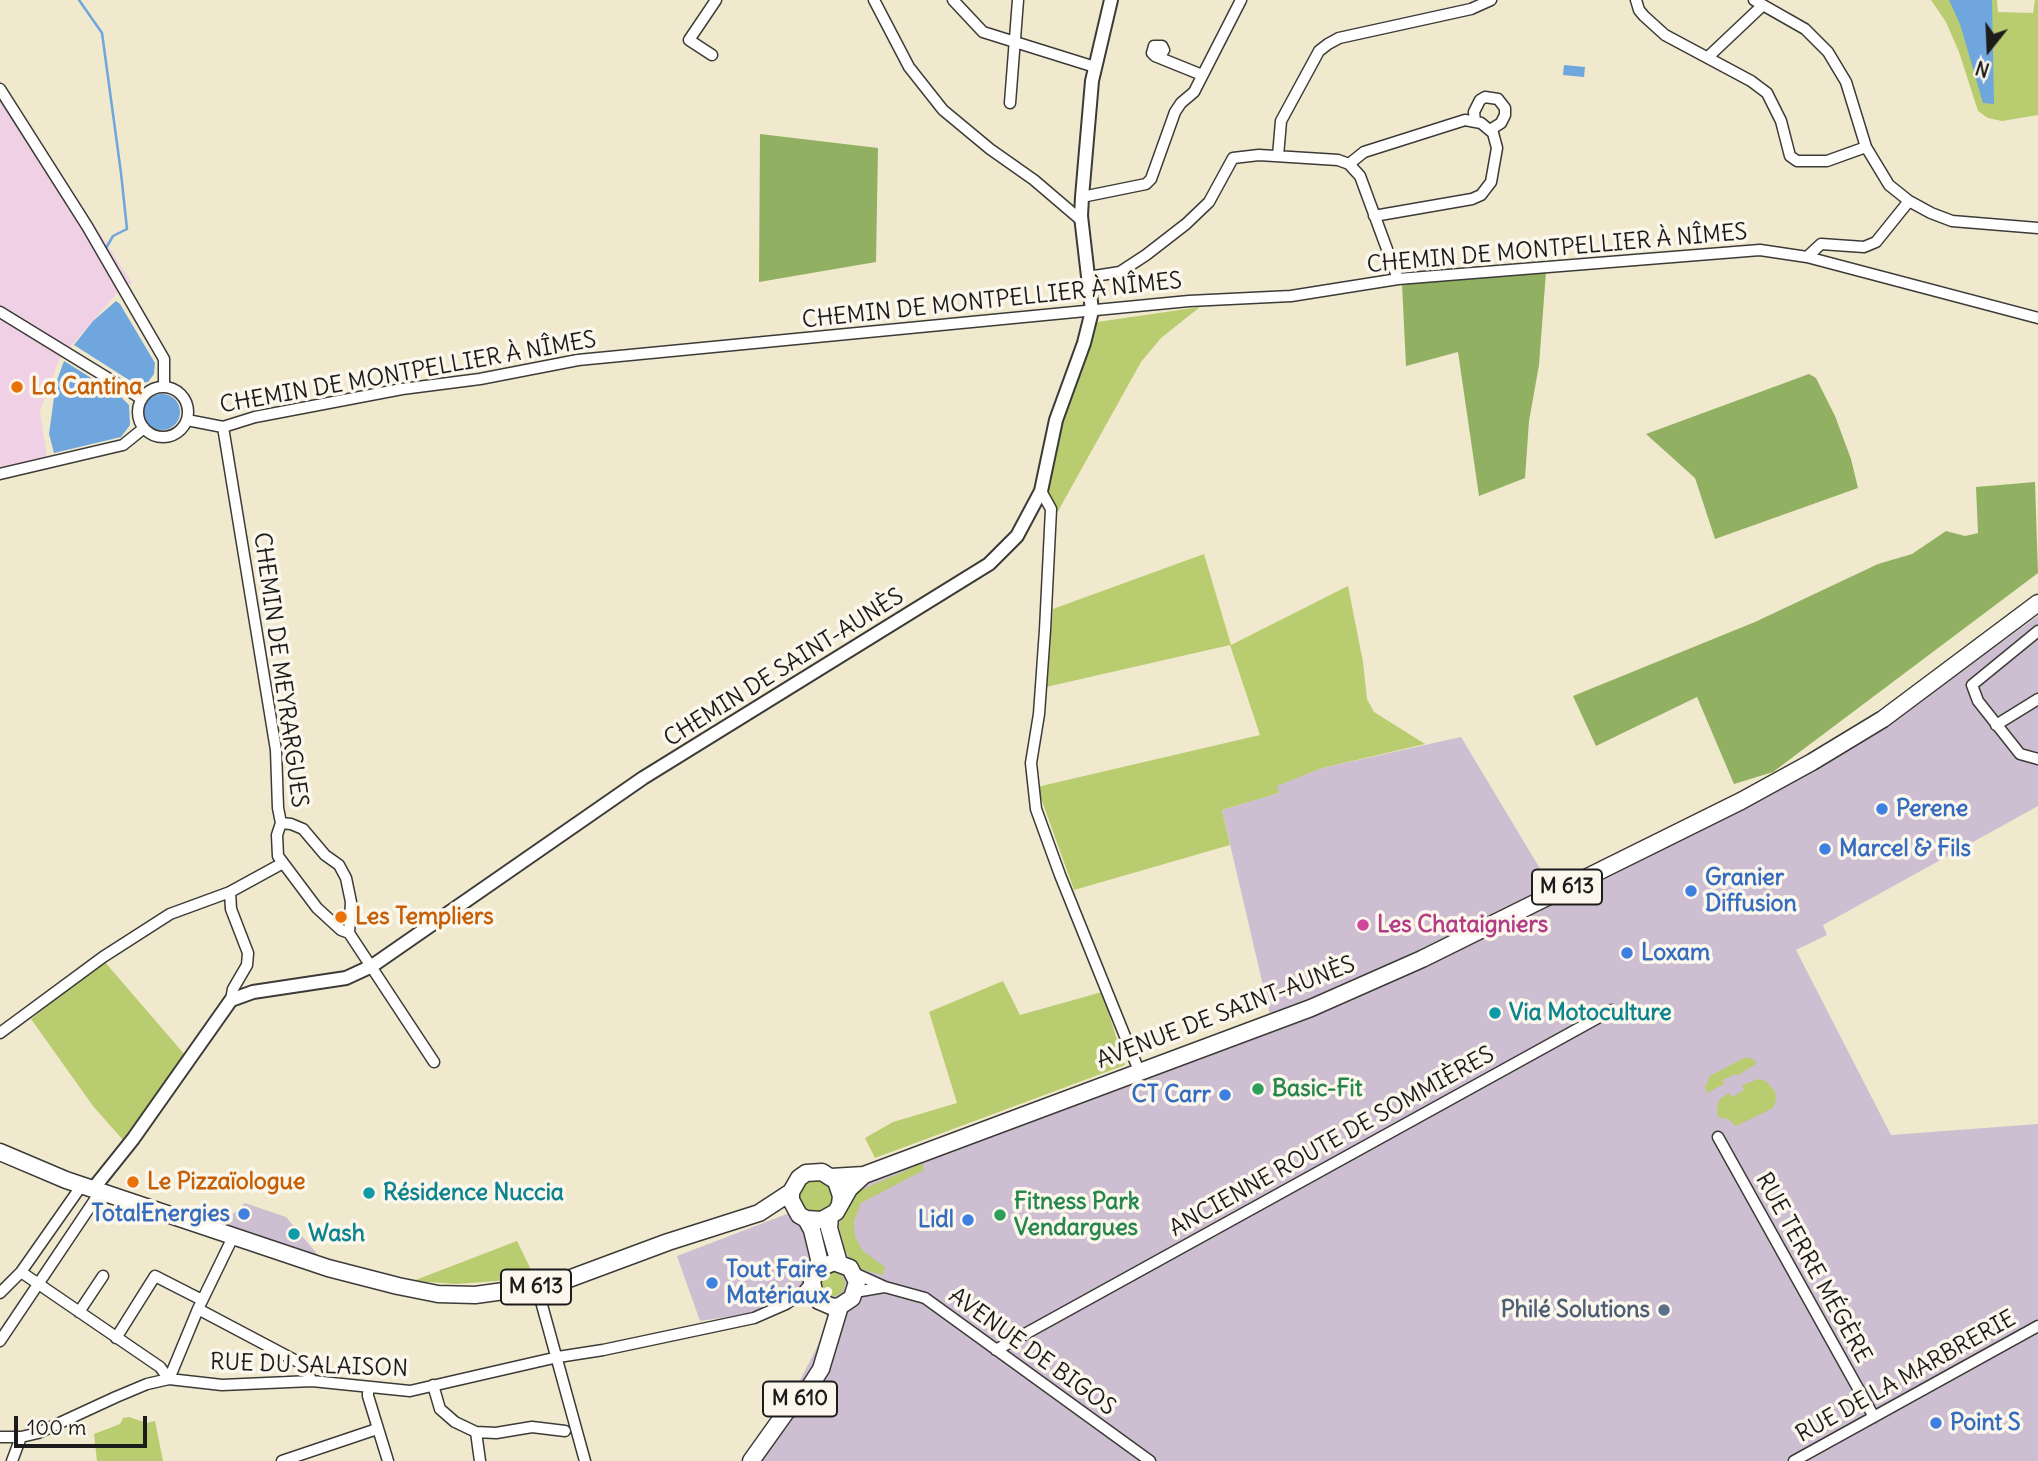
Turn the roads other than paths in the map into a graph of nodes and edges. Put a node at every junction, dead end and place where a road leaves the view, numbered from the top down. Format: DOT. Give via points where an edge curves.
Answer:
graph roads {
  1 [pos="716,0"];
  2 [pos="874,0"];
  3 [pos="953,0"];
  4 [pos="1018,0"];
  5 [pos="1111,0"];
  6 [pos="1241,0"];
  7 [pos="1491,0"];
  8 [pos="1636,0"];
  9 [pos="1758,2"];
  10 [pos="1015,43"];
  11 [pos="712,55"];
  12 [pos="1159,57"];
  13 [pos="1708,57"];
  14 [pos="1095,66"];
  15 [pos="1202,75"];
  16 [pos="0,89"];
  17 [pos="1010,103"];
  18 [pos="1475,121"];
  19 [pos="1490,130"];
  20 [pos="1866,147"];
  21 [pos="1278,156"];
  22 [pos="1349,164"];
  23 [pos="1082,197"];
  24 [pos="1909,201"];
  25 [pos="1374,216"];
  26 [pos="1082,221"];
  27 [pos="2038,228"];
  28 [pos="1807,257"];
  29 [pos="1088,276"];
  30 [pos="1398,279"];
  31 [pos="1092,311"];
  32 [pos="0,312"];
  33 [pos="2038,318"];
  34 [pos="164,387"];
  35 [pos="142,399"];
  36 [pos="187,420"];
  37 [pos="223,427"];
  38 [pos="144,428"];
  39 [pos="0,474"];
  40 [pos="1041,491"];
  41 [pos="2038,589"];
  42 [pos="2038,603"];
  43 [pos="2038,631"];
  44 [pos="2038,699"];
  45 [pos="1996,724"];
  46 [pos="1855,734"];
  47 [pos="2038,759"];
  48 [pos="281,823"];
  49 [pos="283,863"];
  50 [pos="230,892"];
  51 [pos="348,933"];
  52 [pos="372,967"];
  53 [pos="230,1000"];
  54 [pos="1612,1010"];
  55 [pos="0,1033"];
  56 [pos="434,1062"];
  57 [pos="1139,1071"];
  58 [pos="1718,1137"];
  59 [pos="0,1152"];
  60 [pos="864,1175"];
  61 [pos="831,1177"];
  62 [pos="92,1189"];
  63 [pos="791,1192"];
  64 [pos="835,1211"];
  65 [pos="759,1213"];
  66 [pos="803,1217"];
  67 [pos="233,1237"];
  68 [pos="839,1262"];
  69 [pos="21,1272"];
  70 [pos="854,1273"];
  71 [pos="815,1275"];
  72 [pos="103,1276"];
  73 [pos="38,1284"];
  74 [pos="537,1287"];
  75 [pos="885,1287"];
  76 [pos="855,1292"];
  77 [pos="0,1293"];
  78 [pos="200,1304"];
  79 [pos="786,1304"];
  80 [pos="828,1304"];
  81 [pos="79,1312"];
  82 [pos="2038,1326"];
  83 [pos="116,1338"];
  84 [pos="0,1341"];
  85 [pos="996,1350"];
  86 [pos="558,1357"];
  87 [pos="169,1379"];
  88 [pos="312,1381"];
  89 [pos="433,1385"];
  90 [pos="368,1389"];
  91 [pos="1874,1417"];
  92 [pos="377,1429"];
  93 [pos="565,1431"];
  94 [pos="476,1432"];
  95 [pos="0,1437"];
  96 [pos="21,1437"];
  97 [pos="319,1449"];
  98 [pos="12,1461"];
  99 [pos="282,1461"];
  100 [pos="324,1461"];
  101 [pos="388,1461"];
  102 [pos="480,1461"];
  103 [pos="585,1461"];
  104 [pos="751,1461"];
  105 [pos="1150,1461"];
  106 [pos="1794,1461"];
  1 -- 11 [label="street" via="689,40"];
  2 -- 26 [label="street" via="909,67 943,110"];
  3 -- 10 [label="street" via="978,29"];
  4 -- 10 [label="street"];
  5 -- 14 [label="street"];
  6 -- 15 [label="street"];
  7 -- 21 [label="street" via="1328,44 1319,51 1282,121"];
  8 -- 13 [label="street" via="1644,16 1665,35"];
  9 -- 13 [label="street"];
  9 -- 20 [label="street" via="1805,29 1828,52 1846,82"];
  10 -- 14 [label="street"];
  10 -- 17 [label="street"];
  12 -- 15 [label="street"];
  13 -- 20 [label="street" via="1767,93 1782,121 1790,156 1797,161 1827,160"];
  14 -- 23 [label="street"];
  15 -- 23 [label="street" via="1175,112 1146,184"];
  16 -- 34 [label="street" via="164,359"];
  18 -- 19 [label="street"];
  18 -- 19 [label="street" via="1480,100 1498,99 1505,115"];
  18 -- 22 [label="street" via="1465,120 1364,152"];
  19 -- 25 [label="street" via="1497,148 1491,182 1481,195"];
  20 -- 24 [label="street" via="1889,185"];
  21 -- 22 [label="street"];
  21 -- 29 [label="street" via="1233,158 1209,201 1186,224 1120,271"];
  22 -- 25 [label="street" via="1360,176"];
  23 -- 26 [label="street"];
  24 -- 27 [label="street" via="1952,221"];
  24 -- 28 [label="street" via="1876,242 1864,247 1821,244"];
  25 -- 30 [label="street"];
  26 -- 29 [label="street"];
  28 -- 30 [label="street, CHEMIN DE MONTPELLIER À NÎMES" via="1760,250"];
  28 -- 33 [label="street, CHEMIN DE MONTPELLIER À NÎMES"];
  29 -- 31 [label="street"];
  30 -- 31 [label="street, CHEMIN DE MONTPELLIER À NÎMES" via="1291,296"];
  31 -- 37 [label="street, CHEMIN DE MONTPELLIER À NÎMES" via="578,360 402,389"];
  31 -- 40 [label="street, CHEMIN DE SAINT-AUNÈS" via="1056,419"];
  32 -- 35 [label="street"];
  34 -- 35 [label="street"];
  34 -- 36 [label="street" via="183,397"];
  35 -- 38 [label="street" via="139,412"];
  36 -- 37 [label="street, CHEMIN DE MONTPELLIER À NÎMES"];
  36 -- 38 [label="street" via="170,436 153,435"];
  37 -- 48 [label="street, CHEMIN DE MEYRARGUES" via="276,750"];
  38 -- 39 [label="street" via="123,444"];
  40 -- 52 [label="street, CHEMIN DE SAINT-AUNÈS" via="1017,536 989,564 643,778"];
  40 -- 57 [label="street" via="1051,509 1045,642 1031,763 1036,808"];
  41 -- 46 [label="main road, AVENUE DE SAINT-AUNÈS / M 613"];
  42 -- 46 [label="main road, AVENUE DE SAINT-AUNÈS / M 613" via="1883,719"];
  43 -- 45 [label="street" via="1972,685"];
  44 -- 45 [label="street"];
  45 -- 47 [label="street" via="2020,754"];
  46 -- 57 [label="main road, AVENUE DE SAINT-AUNÈS / M 613" via="1741,801 1422,958 1311,1008"];
  48 -- 49 [label="street, CHEMIN DE MEYRARGUES" via="277,844"];
  48 -- 51 [label="street" via="303,829 339,865 351,902"];
  49 -- 50 [label="street"];
  49 -- 51 [label="street" via="317,908"];
  50 -- 53 [label="street" via="231,909 248,953"];
  50 -- 55 [label="street" via="170,914"];
  51 -- 52 [label="street"];
  52 -- 53 [label="street, CHEMIN DE SAINT-AUNÈS" via="346,978 253,992"];
  52 -- 56 [label="street"];
  53 -- 62 [label="street" via="133,1139"];
  54 -- 85 [label="street, ANCIENNE ROUTE DE SOMMIÈRES"];
  57 -- 60 [label="main road, AVENUE DE SAINT-AUNÈS / M 613"];
  58 -- 91 [label="street, RUE TERRE MÉGÈRE"];
  59 -- 62 [label="main road, M 613"];
  60 -- 61 [label="main road, AVENUE DE SAINT-AUNÈS / M 613"];
  60 -- 64 [label="main road, AVENUE DE SAINT-AUNÈS / M 613"];
  61 -- 63 [label="main road" via="822,1172 806,1173"];
  61 -- 64 [label="main road" via="840,1188"];
  62 -- 67 [label="main road, M 613"];
  62 -- 69 [label="street"];
  62 -- 73 [label="street"];
  63 -- 65 [label="main road, M 613"];
  63 -- 66 [label="main road"];
  64 -- 66 [label="main road" via="814,1221"];
  64 -- 68 [label="main road" via="830,1228"];
  65 -- 66 [label="main road, M 613" via="786,1211"];
  65 -- 74 [label="main road, M 613"];
  66 -- 71 [label="main road" via="812,1230 819,1259"];
  67 -- 74 [label="main road, M 613" via="328,1268 438,1294 475,1295"];
  67 -- 78 [label="street"];
  68 -- 70 [label="main road"];
  68 -- 71 [label="main road" via="828,1263"];
  69 -- 73 [label="street"];
  69 -- 77 [label="street"];
  70 -- 75 [label="street, AVENUE DE BIGOS"];
  70 -- 76 [label="main road"];
  71 -- 79 [label="street, RUE DU SALAISON" via="804,1291"];
  71 -- 80 [label="main road" via="815,1296"];
  72 -- 81 [label="street"];
  73 -- 81 [label="street"];
  73 -- 84 [label="street"];
  74 -- 86 [label="street"];
  75 -- 76 [label="street, AVENUE DE BIGOS"];
  75 -- 85 [label="street, AVENUE DE BIGOS" via="925,1298"];
  76 -- 80 [label="main road" via="852,1298"];
  78 -- 83 [label="street" via="155,1276"];
  78 -- 87 [label="street"];
  78 -- 88 [label="street" via="302,1364"];
  79 -- 80 [label="street, RUE DU SALAISON"];
  79 -- 86 [label="street, RUE DU SALAISON" via="740,1321"];
  80 -- 104 [label="main road, M 610" via="833,1330 821,1369"];
  81 -- 83 [label="street"];
  82 -- 91 [label="street, RUE DE LA MARBRERIE"];
  83 -- 87 [label="street" via="160,1367"];
  85 -- 105 [label="street, AVENUE DE BIGOS"];
  86 -- 89 [label="street, RUE DU SALAISON"];
  86 -- 103 [label="street"];
  87 -- 88 [label="street, RUE DU SALAISON" via="222,1385"];
  87 -- 96 [label="street, RUE DU SALAISON"];
  88 -- 90 [label="street, RUE DU SALAISON"];
  89 -- 90 [label="street, RUE DU SALAISON" via="410,1391"];
  89 -- 94 [label="street" via="440,1409"];
  90 -- 92 [label="street"];
  91 -- 106 [label="street, RUE DE LA MARBRERIE"];
  92 -- 97 [label="street"];
  92 -- 101 [label="street"];
  93 -- 94 [label="street" via="532,1427"];
  94 -- 102 [label="street"];
  95 -- 96 [label="street, RUE DU SALAISON"];
  96 -- 98 [label="street"];
  97 -- 99 [label="street"];
  97 -- 100 [label="street"];
}
